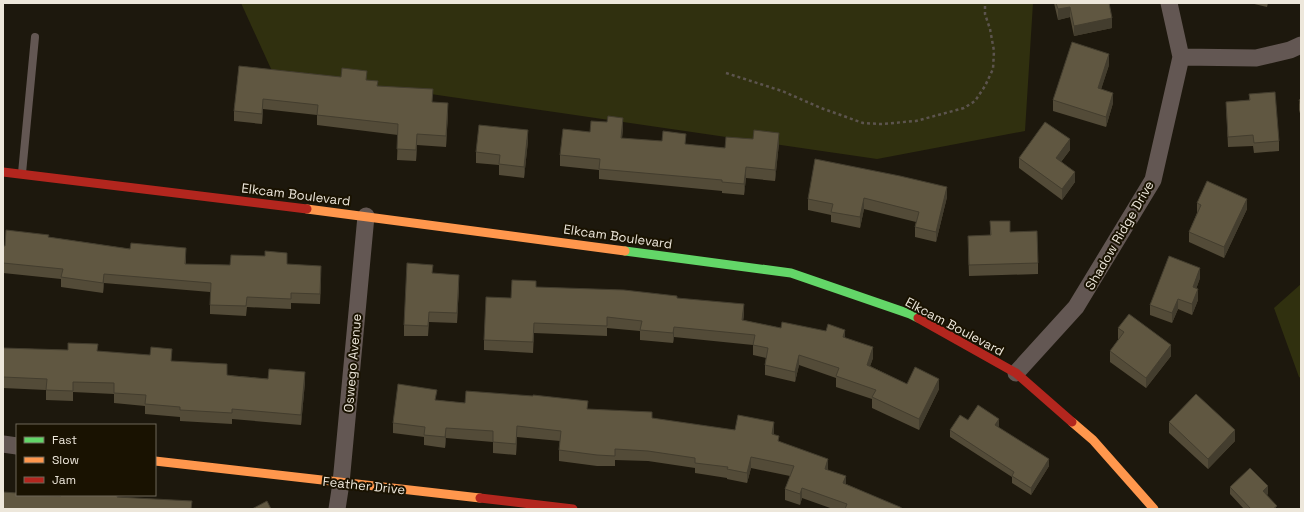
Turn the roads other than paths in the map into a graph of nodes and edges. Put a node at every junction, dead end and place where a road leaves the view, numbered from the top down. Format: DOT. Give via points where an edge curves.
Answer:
graph roads {
  1 [pos="1169,3"];
  2 [pos="35,37"];
  3 [pos="1301,45"];
  4 [pos="1181,57"];
  5 [pos="3,172"];
  6 [pos="22,174"];
  7 [pos="366,216"];
  8 [pos="1016,373"];
  9 [pos="3,444"];
  10 [pos="16,446"];
  11 [pos="156,462"];
  12 [pos="341,483"];
  13 [pos="337,509"];
  14 [pos="573,509"];
  15 [pos="1154,509"];
  1 -- 4 [label="street, Shadow Ridge Drive"];
  2 -- 6 [label="lane"];
  3 -- 4 [label="street" via="1256,58"];
  4 -- 8 [label="street, Shadow Ridge Drive" via="1153,180 1076,307"];
  5 -- 6 [label="street, Elkcam Boulevard"];
  6 -- 7 [label="street, Elkcam Boulevard"];
  7 -- 8 [label="street, Elkcam Boulevard" via="791,273 910,314"];
  7 -- 12 [label="street, Oswego Avenue"];
  8 -- 15 [label="street, Elkcam Boulevard" via="1093,440"];
  9 -- 10 [label="street"];
  11 -- 12 [label="street, Feather Drive"];
  12 -- 13 [label="street, Oswego Avenue"];
  12 -- 14 [label="street, Feather Drive"];
}
